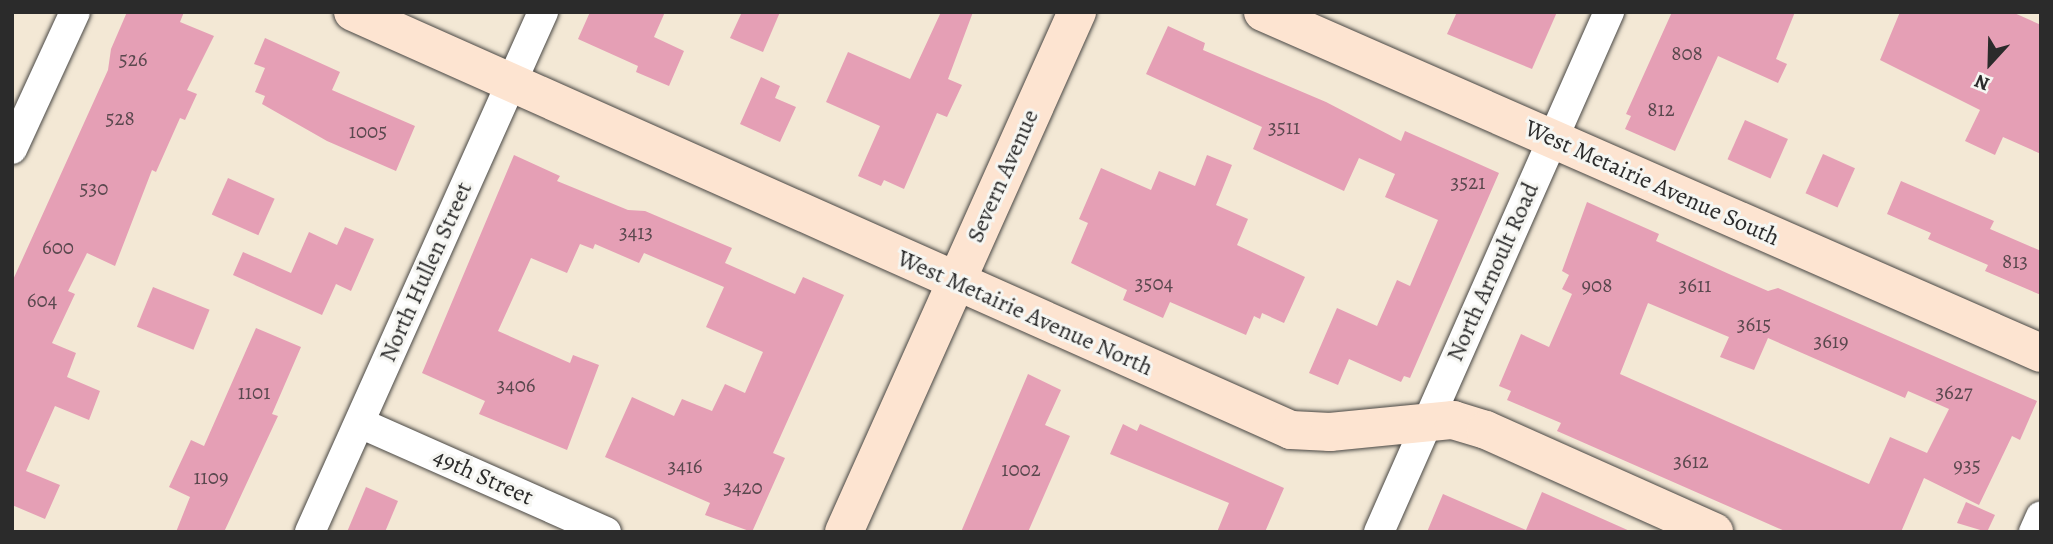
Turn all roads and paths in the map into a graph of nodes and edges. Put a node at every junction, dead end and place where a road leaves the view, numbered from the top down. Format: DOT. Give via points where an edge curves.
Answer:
graph roads {
  1 [pos="75,12"];
  2 [pos="353,12"];
  3 [pos="543,12"];
  4 [pos="1077,12"];
  5 [pos="1263,12"];
  6 [pos="1609,12"];
  7 [pos="510,83"];
  8 [pos="1552,139"];
  9 [pos="12,149"];
  10 [pos="955,282"];
  11 [pos="2041,353"];
  12 [pos="1427,422"];
  13 [pos="360,423"];
  14 [pos="2041,516"];
  15 [pos="310,532"];
  16 [pos="606,532"];
  17 [pos="844,532"];
  18 [pos="1379,532"];
  19 [pos="1714,532"];
  20 [pos="2034,532"];
  1 -- 9 [label="street"];
  2 -- 7 [label="main road, West Metairie Avenue North"];
  3 -- 7 [label="street, North Hullen Street"];
  4 -- 10 [label="main road, Severn Avenue"];
  5 -- 8 [label="main road, West Metairie Avenue South"];
  6 -- 8 [label="street, North Arnoult Road"];
  7 -- 10 [label="main road, West Metairie Avenue North"];
  7 -- 13 [label="street, North Hullen Street"];
  8 -- 11 [label="main road, West Metairie Avenue South"];
  8 -- 12 [label="street, North Arnoult Road"];
  10 -- 12 [label="main road, West Metairie Avenue North" via="1291,430 1330,432"];
  10 -- 17 [label="main road, Severn Avenue"];
  12 -- 18 [label="street, North Arnoult Road"];
  12 -- 19 [label="main road, West Metairie Avenue North" via="1453,420 1486,430"];
  13 -- 15 [label="street, North Hullen Street"];
  13 -- 16 [label="street, 49th Street"];
  14 -- 20 [label="street"];
}
